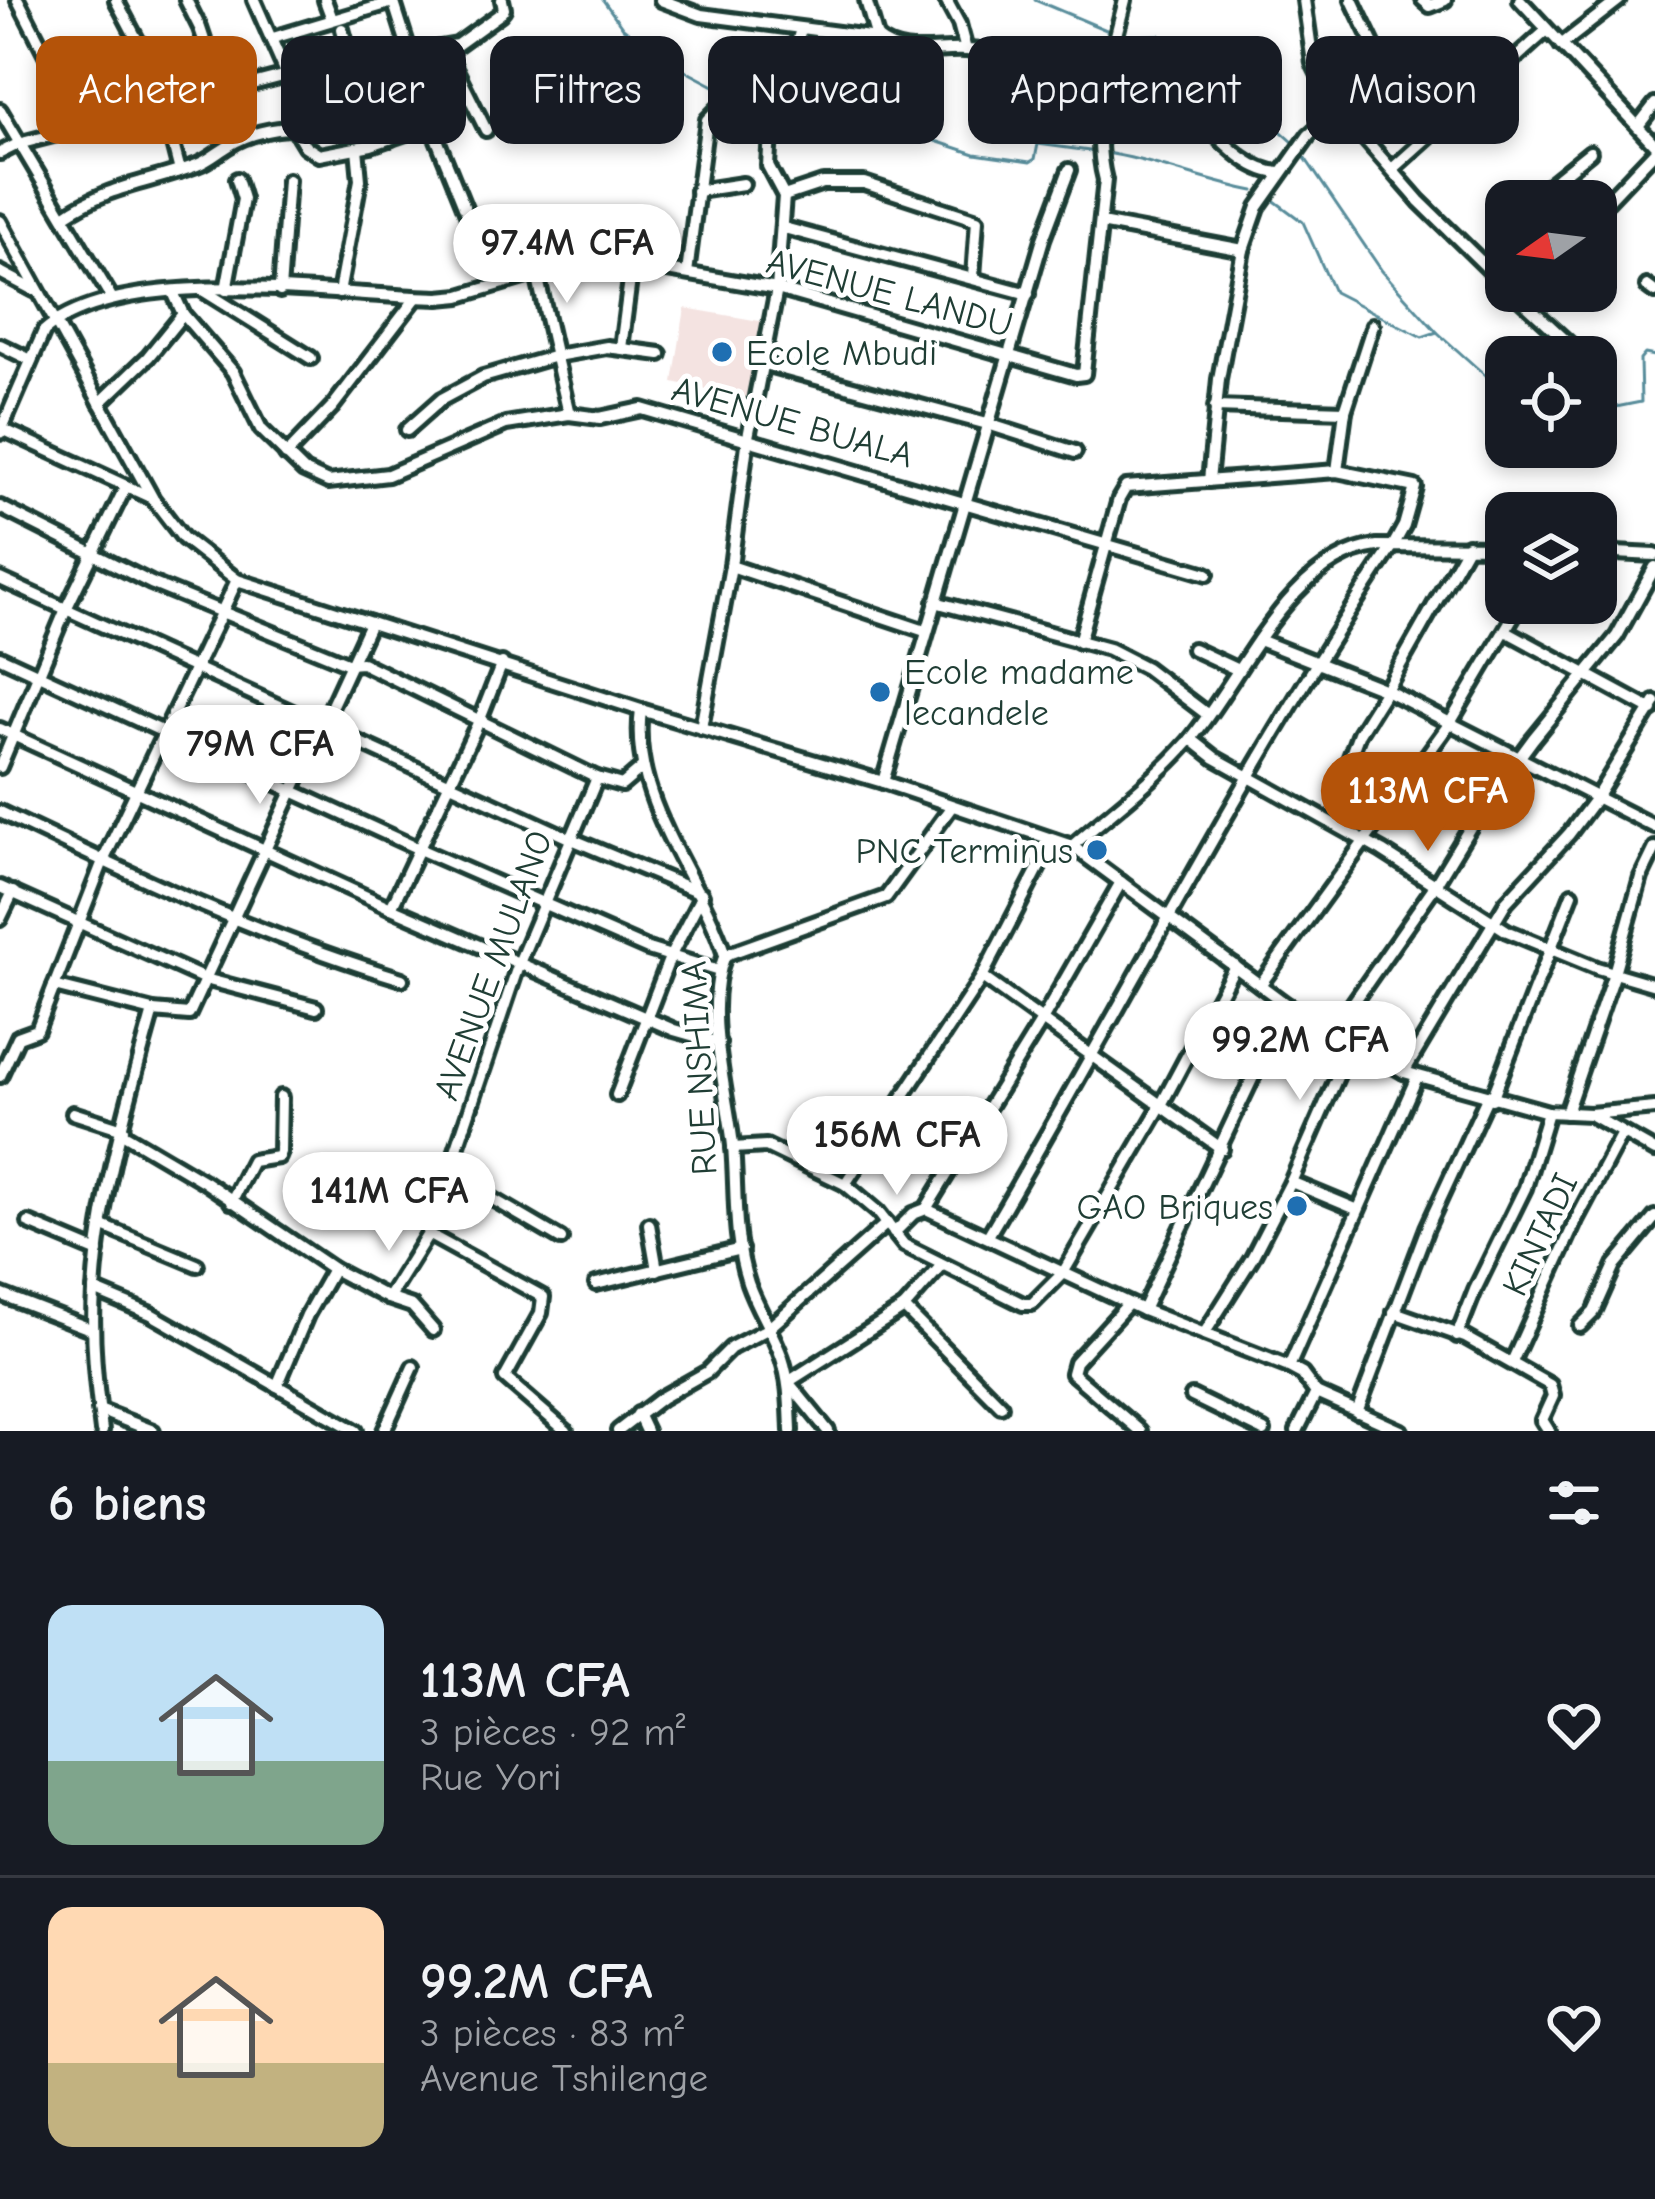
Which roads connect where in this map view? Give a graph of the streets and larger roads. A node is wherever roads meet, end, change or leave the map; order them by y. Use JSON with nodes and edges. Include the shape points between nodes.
{"nodes":[{"id":1,"x":18,"y":0,"type":"edge"},
{"id":2,"x":116,"y":0,"type":"edge"},
{"id":3,"x":186,"y":0,"type":"edge"},
{"id":4,"x":254,"y":0,"type":"edge"},
{"id":5,"x":325,"y":0,"type":"edge"},
{"id":6,"x":502,"y":0,"type":"edge"},
{"id":7,"x":661,"y":0,"type":"edge"},
{"id":8,"x":866,"y":0,"type":"edge"},
{"id":9,"x":946,"y":0,"type":"edge"},
{"id":10,"x":1125,"y":0,"type":"edge"},
{"id":11,"x":1304,"y":0,"type":"edge"},
{"id":12,"x":1352,"y":0,"type":"edge"},
{"id":13,"x":1423,"y":0,"type":"edge"},
{"id":14,"x":1445,"y":0,"type":"edge"},
{"id":15,"x":1520,"y":0,"type":"edge"},
{"id":16,"x":1618,"y":0,"type":"edge"},
{"id":17,"x":393,"y":1,"type":"edge"},
{"id":18,"x":337,"y":24,"type":"junction"},
{"id":19,"x":801,"y":29,"type":"junction"},
{"id":20,"x":1546,"y":30,"type":"junction"},
{"id":21,"x":36,"y":36,"type":"edge"},
{"id":22,"x":135,"y":36,"type":"edge"},
{"id":23,"x":203,"y":36,"type":"edge"},
{"id":24,"x":341,"y":36,"type":"edge"},
{"id":25,"x":403,"y":36,"type":"edge"},
{"id":26,"x":860,"y":36,"type":"edge"},
{"id":27,"x":876,"y":36,"type":"edge"},
{"id":28,"x":1117,"y":36,"type":"edge"},
{"id":29,"x":1309,"y":36,"type":"edge"},
{"id":30,"x":1369,"y":36,"type":"edge"},
{"id":31,"x":273,"y":38,"type":"junction"},
{"id":32,"x":466,"y":38,"type":"edge"},
{"id":33,"x":1562,"y":46,"type":"junction"},
{"id":34,"x":944,"y":50,"type":"edge"},
{"id":35,"x":966,"y":50,"type":"joint"},
{"id":36,"x":281,"y":59,"type":"edge"},
{"id":37,"x":466,"y":89,"type":"edge"},
{"id":38,"x":1655,"y":104,"type":"edge"},
{"id":39,"x":0,"y":110,"type":"edge"},
{"id":40,"x":708,"y":119,"type":"edge"},
{"id":41,"x":1638,"y":127,"type":"junction"},
{"id":42,"x":486,"y":130,"type":"dead end"},
{"id":43,"x":36,"y":140,"type":"edge"},
{"id":44,"x":1306,"y":140,"type":"edge"},
{"id":45,"x":18,"y":144,"type":"junction"},
{"id":46,"x":174,"y":144,"type":"edge"},
{"id":47,"x":372,"y":144,"type":"edge"},
{"id":48,"x":439,"y":144,"type":"edge"},
{"id":49,"x":1101,"y":144,"type":"edge"},
{"id":50,"x":1228,"y":144,"type":"edge"},
{"id":51,"x":1370,"y":144,"type":"edge"},
{"id":52,"x":357,"y":148,"type":"junction"},
{"id":53,"x":1655,"y":148,"type":"edge"},
{"id":54,"x":1590,"y":152,"type":"dead end"},
{"id":55,"x":0,"y":153,"type":"edge"},
{"id":56,"x":1392,"y":169,"type":"junction"},
{"id":57,"x":1070,"y":170,"type":"dead end"},
{"id":58,"x":180,"y":171,"type":"junction"},
{"id":59,"x":1281,"y":173,"type":"junction"},
{"id":60,"x":237,"y":179,"type":"dead end"},
{"id":61,"x":287,"y":180,"type":"dead end"},
{"id":62,"x":1555,"y":180,"type":"edge"},
{"id":63,"x":742,"y":184,"type":"dead end"},
{"id":64,"x":1617,"y":190,"type":"edge"},
{"id":65,"x":697,"y":191,"type":"junction"},
{"id":66,"x":784,"y":196,"type":"junction"},
{"id":67,"x":64,"y":216,"type":"junction"},
{"id":68,"x":0,"y":221,"type":"edge"},
{"id":69,"x":470,"y":221,"type":"dead end"},
{"id":70,"x":1101,"y":224,"type":"junction"},
{"id":71,"x":784,"y":228,"type":"junction"},
{"id":72,"x":497,"y":240,"type":"dead end"},
{"id":73,"x":1244,"y":250,"type":"junction"},
{"id":74,"x":537,"y":255,"type":"junction"},
{"id":75,"x":632,"y":264,"type":"junction"},
{"id":76,"x":1485,"y":266,"type":"edge"},
{"id":77,"x":0,"y":272,"type":"edge"},
{"id":78,"x":537,"y":273,"type":"junction"},
{"id":79,"x":687,"y":273,"type":"junction"},
{"id":80,"x":973,"y":278,"type":"junction"},
{"id":81,"x":777,"y":289,"type":"junction"},
{"id":82,"x":226,"y":290,"type":"junction"},
{"id":83,"x":204,"y":291,"type":"junction"},
{"id":84,"x":280,"y":291,"type":"junction"},
{"id":85,"x":38,"y":292,"type":"junction"},
{"id":86,"x":173,"y":292,"type":"junction"},
{"id":87,"x":339,"y":293,"type":"junction"},
{"id":88,"x":1028,"y":294,"type":"junction"},
{"id":89,"x":111,"y":297,"type":"junction"},
{"id":90,"x":416,"y":298,"type":"junction"},
{"id":91,"x":1535,"y":312,"type":"edge"},
{"id":92,"x":183,"y":314,"type":"junction"},
{"id":93,"x":56,"y":322,"type":"junction"},
{"id":94,"x":1373,"y":326,"type":"dead end"},
{"id":95,"x":1560,"y":336,"type":"edge"},
{"id":96,"x":0,"y":344,"type":"edge"},
{"id":97,"x":621,"y":348,"type":"junction"},
{"id":98,"x":660,"y":354,"type":"dead end"},
{"id":99,"x":556,"y":356,"type":"junction"},
{"id":100,"x":1011,"y":356,"type":"junction"},
{"id":101,"x":311,"y":358,"type":"dead end"},
{"id":102,"x":31,"y":360,"type":"junction"},
{"id":103,"x":764,"y":364,"type":"junction"},
{"id":104,"x":100,"y":403,"type":"junction"},
{"id":105,"x":1215,"y":406,"type":"junction"},
{"id":106,"x":1345,"y":411,"type":"junction"},
{"id":107,"x":569,"y":414,"type":"junction"},
{"id":108,"x":991,"y":425,"type":"junction"},
{"id":109,"x":1,"y":430,"type":"edge"},
{"id":110,"x":406,"y":430,"type":"dead end"},
{"id":111,"x":748,"y":437,"type":"junction"},
{"id":112,"x":1075,"y":452,"type":"dead end"},
{"id":113,"x":286,"y":455,"type":"junction"},
{"id":114,"x":1337,"y":472,"type":"junction"},
{"id":115,"x":1210,"y":482,"type":"junction"},
{"id":116,"x":126,"y":486,"type":"junction"},
{"id":117,"x":153,"y":499,"type":"junction"},
{"id":118,"x":963,"y":502,"type":"junction"},
{"id":119,"x":0,"y":507,"type":"edge"},
{"id":120,"x":1106,"y":544,"type":"junction"},
{"id":121,"x":1394,"y":544,"type":"junction"},
{"id":122,"x":1468,"y":545,"type":"junction"},
{"id":123,"x":1485,"y":546,"type":"edge"},
{"id":124,"x":92,"y":552,"type":"junction"},
{"id":125,"x":1617,"y":553,"type":"edge"},
{"id":126,"x":1655,"y":555,"type":"edge"},
{"id":127,"x":731,"y":566,"type":"junction"},
{"id":128,"x":1655,"y":567,"type":"edge"},
{"id":129,"x":1207,"y":574,"type":"dead end"},
{"id":130,"x":0,"y":579,"type":"edge"},
{"id":131,"x":237,"y":580,"type":"junction"},
{"id":132,"x":935,"y":602,"type":"junction"},
{"id":133,"x":66,"y":609,"type":"junction"},
{"id":134,"x":220,"y":612,"type":"junction"},
{"id":135,"x":370,"y":623,"type":"junction"},
{"id":136,"x":1510,"y":624,"type":"edge"},
{"id":137,"x":925,"y":631,"type":"junction"},
{"id":138,"x":1506,"y":631,"type":"junction"},
{"id":139,"x":1259,"y":640,"type":"junction"},
{"id":140,"x":1079,"y":642,"type":"junction"},
{"id":141,"x":1193,"y":650,"type":"dead end"},
{"id":142,"x":0,"y":657,"type":"edge"},
{"id":143,"x":1317,"y":660,"type":"junction"},
{"id":144,"x":502,"y":663,"type":"junction"},
{"id":145,"x":349,"y":664,"type":"junction"},
{"id":146,"x":196,"y":667,"type":"junction"},
{"id":147,"x":1238,"y":670,"type":"junction"},
{"id":148,"x":38,"y":674,"type":"junction"},
{"id":149,"x":1586,"y":675,"type":"junction"},
{"id":150,"x":1386,"y":690,"type":"junction"},
{"id":151,"x":1653,"y":708,"type":"edge"},
{"id":152,"x":641,"y":710,"type":"junction"},
{"id":153,"x":1208,"y":715,"type":"junction"},
{"id":154,"x":480,"y":719,"type":"junction"},
{"id":155,"x":1450,"y":723,"type":"junction"},
{"id":156,"x":321,"y":724,"type":"junction"},
{"id":157,"x":701,"y":728,"type":"junction"},
{"id":158,"x":0,"y":729,"type":"edge"},
{"id":159,"x":164,"y":732,"type":"junction"},
{"id":160,"x":15,"y":736,"type":"junction"},
{"id":161,"x":1191,"y":739,"type":"junction"},
{"id":162,"x":1520,"y":758,"type":"junction"},
{"id":163,"x":0,"y":767,"type":"edge"},
{"id":164,"x":642,"y":768,"type":"junction"},
{"id":165,"x":1346,"y":768,"type":"dead end"},
{"id":166,"x":597,"y":778,"type":"junction"},
{"id":167,"x":1248,"y":778,"type":"junction"},
{"id":168,"x":447,"y":782,"type":"junction"},
{"id":169,"x":883,"y":782,"type":"junction"},
{"id":170,"x":292,"y":790,"type":"junction"},
{"id":171,"x":137,"y":794,"type":"junction"},
{"id":172,"x":1596,"y":799,"type":"junction"},
{"id":173,"x":952,"y":806,"type":"junction"},
{"id":174,"x":0,"y":812,"type":"edge"},
{"id":175,"x":1655,"y":827,"type":"edge"},
{"id":176,"x":569,"y":838,"type":"junction"},
{"id":177,"x":1053,"y":840,"type":"junction"},
{"id":178,"x":1366,"y":842,"type":"junction"},
{"id":179,"x":1072,"y":846,"type":"junction"},
{"id":180,"x":1655,"y":848,"type":"edge"},
{"id":181,"x":419,"y":849,"type":"junction"},
{"id":182,"x":267,"y":851,"type":"junction"},
{"id":183,"x":104,"y":861,"type":"junction"},
{"id":184,"x":1121,"y":882,"type":"junction"},
{"id":185,"x":1434,"y":886,"type":"junction"},
{"id":186,"x":6,"y":890,"type":"edge"},
{"id":187,"x":701,"y":894,"type":"junction"},
{"id":188,"x":1572,"y":894,"type":"dead end"},
{"id":189,"x":544,"y":903,"type":"junction"},
{"id":190,"x":391,"y":908,"type":"junction"},
{"id":191,"x":1168,"y":916,"type":"junction"},
{"id":192,"x":0,"y":919,"type":"edge"},
{"id":193,"x":77,"y":920,"type":"junction"},
{"id":194,"x":233,"y":921,"type":"junction"},
{"id":195,"x":1497,"y":922,"type":"junction"},
{"id":196,"x":1552,"y":949,"type":"junction"},
{"id":197,"x":725,"y":955,"type":"junction"},
{"id":198,"x":670,"y":957,"type":"junction"},
{"id":199,"x":519,"y":963,"type":"junction"},
{"id":200,"x":1234,"y":966,"type":"junction"},
{"id":201,"x":719,"y":971,"type":"junction"},
{"id":202,"x":1614,"y":973,"type":"junction"},
{"id":203,"x":982,"y":977,"type":"junction"},
{"id":204,"x":401,"y":979,"type":"dead end"},
{"id":205,"x":206,"y":980,"type":"junction"},
{"id":206,"x":1260,"y":985,"type":"junction"},
{"id":207,"x":1655,"y":985,"type":"edge"},
{"id":208,"x":54,"y":986,"type":"junction"},
{"id":209,"x":1288,"y":1005,"type":"junction"},
{"id":210,"x":316,"y":1008,"type":"dead end"},
{"id":211,"x":153,"y":1011,"type":"junction"},
{"id":212,"x":646,"y":1019,"type":"junction"},
{"id":213,"x":1041,"y":1022,"type":"junction"},
{"id":214,"x":1333,"y":1032,"type":"junction"},
{"id":215,"x":719,"y":1042,"type":"junction"},
{"id":216,"x":1352,"y":1043,"type":"junction"},
{"id":217,"x":1090,"y":1058,"type":"junction"},
{"id":218,"x":1410,"y":1074,"type":"junction"},
{"id":219,"x":0,"y":1076,"type":"edge"},
{"id":220,"x":617,"y":1095,"type":"dead end"},
{"id":221,"x":281,"y":1097,"type":"dead end"},
{"id":222,"x":1490,"y":1098,"type":"junction"},
{"id":223,"x":1160,"y":1107,"type":"junction"},
{"id":224,"x":1655,"y":1108,"type":"edge"},
{"id":225,"x":1548,"y":1112,"type":"junction"},
{"id":226,"x":73,"y":1113,"type":"dead end"},
{"id":227,"x":1566,"y":1113,"type":"junction"},
{"id":228,"x":1590,"y":1114,"type":"junction"},
{"id":229,"x":122,"y":1131,"type":"junction"},
{"id":230,"x":1622,"y":1132,"type":"junction"},
{"id":231,"x":733,"y":1148,"type":"junction"},
{"id":232,"x":1222,"y":1149,"type":"junction"},
{"id":233,"x":1655,"y":1151,"type":"edge"},
{"id":234,"x":450,"y":1174,"type":"junction"},
{"id":235,"x":1291,"y":1182,"type":"junction"},
{"id":236,"x":845,"y":1184,"type":"junction"},
{"id":237,"x":231,"y":1202,"type":"junction"},
{"id":238,"x":926,"y":1209,"type":"junction"},
{"id":239,"x":1356,"y":1209,"type":"junction"},
{"id":240,"x":1655,"y":1217,"type":"edge"},
{"id":241,"x":28,"y":1223,"type":"dead end"},
{"id":242,"x":649,"y":1224,"type":"dead end"},
{"id":243,"x":103,"y":1226,"type":"junction"},
{"id":244,"x":890,"y":1228,"type":"junction"},
{"id":245,"x":428,"y":1234,"type":"junction"},
{"id":246,"x":988,"y":1236,"type":"junction"},
{"id":247,"x":561,"y":1239,"type":"dead end"},
{"id":248,"x":740,"y":1249,"type":"junction"},
{"id":249,"x":98,"y":1252,"type":"junction"},
{"id":250,"x":197,"y":1265,"type":"dead end"},
{"id":251,"x":941,"y":1266,"type":"junction"},
{"id":252,"x":333,"y":1269,"type":"junction"},
{"id":253,"x":657,"y":1270,"type":"junction"},
{"id":254,"x":1063,"y":1273,"type":"junction"},
{"id":255,"x":596,"y":1284,"type":"dead end"},
{"id":256,"x":94,"y":1290,"type":"junction"},
{"id":257,"x":0,"y":1294,"type":"edge"},
{"id":258,"x":388,"y":1298,"type":"junction"},
{"id":259,"x":1128,"y":1304,"type":"junction"},
{"id":260,"x":904,"y":1308,"type":"junction"},
{"id":261,"x":1142,"y":1310,"type":"junction"},
{"id":262,"x":1394,"y":1312,"type":"junction"},
{"id":263,"x":1580,"y":1327,"type":"dead end"},
{"id":264,"x":769,"y":1328,"type":"junction"},
{"id":265,"x":93,"y":1330,"type":"junction"},
{"id":266,"x":433,"y":1330,"type":"dead end"},
{"id":267,"x":1204,"y":1334,"type":"junction"},
{"id":268,"x":1457,"y":1336,"type":"junction"},
{"id":269,"x":1512,"y":1362,"type":"junction"},
{"id":270,"x":413,"y":1367,"type":"dead end"},
{"id":271,"x":1289,"y":1367,"type":"junction"},
{"id":272,"x":788,"y":1382,"type":"junction"},
{"id":273,"x":277,"y":1386,"type":"junction"},
{"id":274,"x":1316,"y":1393,"type":"junction"},
{"id":275,"x":1192,"y":1396,"type":"dead end"},
{"id":276,"x":1001,"y":1406,"type":"dead end"},
{"id":277,"x":99,"y":1410,"type":"junction"},
{"id":278,"x":1357,"y":1412,"type":"junction"},
{"id":279,"x":638,"y":1414,"type":"junction"},
{"id":280,"x":102,"y":1431,"type":"edge"},
{"id":281,"x":153,"y":1431,"type":"edge"},
{"id":282,"x":356,"y":1431,"type":"edge"},
{"id":283,"x":384,"y":1431,"type":"edge"},
{"id":284,"x":566,"y":1431,"type":"edge"},
{"id":285,"x":618,"y":1431,"type":"edge"},
{"id":286,"x":646,"y":1431,"type":"edge"},
{"id":287,"x":791,"y":1431,"type":"edge"},
{"id":288,"x":828,"y":1431,"type":"edge"},
{"id":289,"x":1139,"y":1431,"type":"edge"},
{"id":290,"x":1264,"y":1431,"type":"edge"},
{"id":291,"x":1297,"y":1431,"type":"edge"},
{"id":292,"x":1401,"y":1431,"type":"edge"},
{"id":293,"x":1549,"y":1431,"type":"edge"}],
"edges":[{"from":1,"to":21,"type":"street"},
{"from":2,"to":22,"type":"street"},
{"from":3,"to":23,"type":"street"},
{"from":4,"to":31,"type":"street"},
{"from":5,"to":18,"type":"street"},
{"from":6,"to":32,"type":"street","via":[[504,9]]},
{"from":7,"to":19,"type":"street","via":[[701,15]]},
{"from":8,"to":27,"type":"street"},
{"from":9,"to":35,"type":"street"},
{"from":10,"to":28,"type":"street"},
{"from":11,"to":29,"type":"street"},
{"from":12,"to":30,"type":"street"},
{"from":13,"to":14,"type":"street"},
{"from":15,"to":20,"type":"street"},
{"from":16,"to":33,"type":"street"},
{"from":17,"to":18,"type":"street"},
{"from":17,"to":25,"type":"street"},
{"from":18,"to":24,"type":"street"},
{"from":18,"to":31,"type":"street"},
{"from":19,"to":26,"type":"street"},
{"from":19,"to":66,"type":"street","via":[[768,166]]},
{"from":20,"to":33,"type":"street"},
{"from":20,"to":56,"type":"street"},
{"from":31,"to":36,"type":"street"},
{"from":33,"to":41,"type":"street"},
{"from":34,"to":35,"type":"street"},
{"from":37,"to":42,"type":"street"},
{"from":38,"to":41,"type":"street"},
{"from":39,"to":45,"type":"street"},
{"from":40,"to":65,"type":"street"},
{"from":41,"to":53,"type":"street"},
{"from":43,"to":45,"type":"street"},
{"from":44,"to":59,"type":"street"},
{"from":45,"to":55,"type":"street"},
{"from":45,"to":67,"type":"street"},
{"from":46,"to":58,"type":"street"},
{"from":47,"to":52,"type":"street"},
{"from":48,"to":69,"type":"street"},
{"from":49,"to":70,"type":"street"},
{"from":50,"to":59,"type":"street","via":[[1264,172]]},
{"from":51,"to":56,"type":"street"},
{"from":52,"to":58,"type":"street","via":[[319,155],[290,128],[233,142]]},
{"from":52,"to":87,"type":"street","via":[[360,180]]},
{"from":53,"to":64,"type":"street"},
{"from":54,"to":62,"type":"street"},
{"from":56,"to":76,"type":"street"},
{"from":57,"to":88,"type":"street"},
{"from":58,"to":67,"type":"street","via":[[90,198]]},
{"from":59,"to":73,"type":"street","via":[[1258,207]]},
{"from":60,"to":82,"type":"street","via":[[243,200]]},
{"from":61,"to":84,"type":"street"},
{"from":63,"to":65,"type":"street"},
{"from":65,"to":79,"type":"street"},
{"from":66,"to":71,"type":"street"},
{"from":66,"to":80,"type":"street","via":[[823,183],[864,183],[977,220]]},
{"from":67,"to":89,"type":"street"},
{"from":68,"to":85,"type":"street"},
{"from":70,"to":73,"type":"street"},
{"from":70,"to":100,"type":"street","name":"AVENUE LANDU","via":[[1084,374]]},
{"from":71,"to":80,"type":"street","name":"AVENUE LANDU"},
{"from":71,"to":81,"type":"street"},
{"from":72,"to":74,"type":"street","name":"AVENUE LANDU","via":[[514,237]]},
{"from":73,"to":105,"type":"street"},
{"from":74,"to":75,"type":"street","name":"AVENUE LANDU"},
{"from":74,"to":78,"type":"street"},
{"from":75,"to":79,"type":"street","name":"AVENUE LANDU"},
{"from":75,"to":97,"type":"street"},
{"from":77,"to":85,"type":"street"},
{"from":78,"to":90,"type":"street","via":[[460,296]]},
{"from":78,"to":99,"type":"street"},
{"from":79,"to":81,"type":"street","name":"AVENUE LANDU"},
{"from":80,"to":88,"type":"street","name":"AVENUE LANDU"},
{"from":81,"to":100,"type":"street","name":"AVENUE LANDU"},
{"from":81,"to":103,"type":"street"},
{"from":82,"to":83,"type":"street"},
{"from":82,"to":84,"type":"street"},
{"from":83,"to":86,"type":"street"},
{"from":83,"to":101,"type":"street"},
{"from":84,"to":87,"type":"street"},
{"from":85,"to":93,"type":"street"},
{"from":86,"to":89,"type":"street"},
{"from":86,"to":92,"type":"street","name":"AVENUE BUALA"},
{"from":87,"to":90,"type":"street"},
{"from":88,"to":100,"type":"street"},
{"from":89,"to":93,"type":"street"},
{"from":90,"to":113,"type":"street"},
{"from":91,"to":95,"type":"street"},
{"from":92,"to":104,"type":"street"},
{"from":92,"to":113,"type":"street","name":"AVENUE BUALA","via":[[233,372],[261,429]]},
{"from":93,"to":102,"type":"street"},
{"from":93,"to":104,"type":"street"},
{"from":94,"to":106,"type":"street"},
{"from":96,"to":102,"type":"street"},
{"from":97,"to":98,"type":"street"},
{"from":97,"to":99,"type":"street"},
{"from":99,"to":107,"type":"street"},
{"from":99,"to":110,"type":"street","via":[[462,386]]},
{"from":100,"to":108,"type":"street"},
{"from":102,"to":109,"type":"street"},
{"from":103,"to":108,"type":"street"},
{"from":103,"to":111,"type":"street"},
{"from":104,"to":117,"type":"street"},
{"from":105,"to":106,"type":"street"},
{"from":105,"to":115,"type":"street"},
{"from":106,"to":114,"type":"street"},
{"from":107,"to":111,"type":"street","name":"AVENUE BUALA","via":[[588,419],[643,409]]},
{"from":107,"to":113,"type":"street","name":"AVENUE BUALA","via":[[506,424],[388,476],[328,482]]},
{"from":108,"to":112,"type":"street"},
{"from":108,"to":118,"type":"street"},
{"from":109,"to":116,"type":"street"},
{"from":111,"to":118,"type":"street","name":"AVENUE BUALA"},
{"from":111,"to":127,"type":"street"},
{"from":114,"to":115,"type":"street"},
{"from":114,"to":121,"type":"street","via":[[1415,487]]},
{"from":115,"to":120,"type":"street","via":[[1126,487]]},
{"from":116,"to":117,"type":"street"},
{"from":116,"to":124,"type":"street"},
{"from":117,"to":131,"type":"street","via":[[183,538]]},
{"from":118,"to":120,"type":"street","name":"AVENUE BUALA"},
{"from":118,"to":132,"type":"street"},
{"from":119,"to":124,"type":"street"},
{"from":120,"to":129,"type":"street","name":"AVENUE BUALA"},
{"from":120,"to":140,"type":"street"},
{"from":121,"to":122,"type":"street"},
{"from":121,"to":139,"type":"street","via":[[1363,548],[1317,573]]},
{"from":121,"to":143,"type":"street"},
{"from":122,"to":123,"type":"street"},
{"from":122,"to":150,"type":"street"},
{"from":124,"to":133,"type":"street"},
{"from":124,"to":134,"type":"street"},
{"from":125,"to":126,"type":"street"},
{"from":127,"to":137,"type":"street"},
{"from":127,"to":157,"type":"street"},
{"from":128,"to":149,"type":"street"},
{"from":130,"to":133,"type":"street"},
{"from":131,"to":134,"type":"street"},
{"from":131,"to":135,"type":"street"},
{"from":132,"to":137,"type":"street"},
{"from":132,"to":140,"type":"street"},
{"from":133,"to":146,"type":"street"},
{"from":133,"to":148,"type":"street"},
{"from":134,"to":145,"type":"street"},
{"from":134,"to":146,"type":"street"},
{"from":135,"to":144,"type":"street"},
{"from":135,"to":145,"type":"street"},
{"from":136,"to":138,"type":"street"},
{"from":137,"to":169,"type":"street"},
{"from":138,"to":149,"type":"street"},
{"from":138,"to":155,"type":"street"},
{"from":139,"to":143,"type":"street"},
{"from":139,"to":147,"type":"street"},
{"from":140,"to":153,"type":"street","via":[[1146,668]]},
{"from":141,"to":147,"type":"street"},
{"from":142,"to":148,"type":"street"},
{"from":143,"to":150,"type":"street"},
{"from":143,"to":167,"type":"street"},
{"from":144,"to":152,"type":"street"},
{"from":144,"to":154,"type":"street"},
{"from":145,"to":154,"type":"street"},
{"from":145,"to":156,"type":"street"},
{"from":146,"to":156,"type":"street"},
{"from":146,"to":159,"type":"street"},
{"from":147,"to":153,"type":"street"},
{"from":148,"to":159,"type":"street"},
{"from":148,"to":160,"type":"street"},
{"from":149,"to":151,"type":"street"},
{"from":149,"to":162,"type":"street"},
{"from":150,"to":155,"type":"street"},
{"from":150,"to":165,"type":"street"},
{"from":151,"to":172,"type":"street"},
{"from":152,"to":157,"type":"street"},
{"from":152,"to":164,"type":"street","name":"RUE NSHIMA"},
{"from":153,"to":161,"type":"street"},
{"from":154,"to":166,"type":"street"},
{"from":154,"to":168,"type":"street"},
{"from":155,"to":162,"type":"street"},
{"from":155,"to":178,"type":"street"},
{"from":156,"to":168,"type":"street"},
{"from":156,"to":170,"type":"street"},
{"from":157,"to":169,"type":"street"},
{"from":158,"to":160,"type":"street"},
{"from":159,"to":170,"type":"street"},
{"from":159,"to":171,"type":"street"},
{"from":160,"to":163,"type":"street"},
{"from":160,"to":171,"type":"street"},
{"from":161,"to":167,"type":"street"},
{"from":161,"to":179,"type":"street"},
{"from":162,"to":172,"type":"street"},
{"from":162,"to":185,"type":"street"},
{"from":164,"to":166,"type":"street","via":[[622,784]]},
{"from":164,"to":187,"type":"street","name":"RUE NSHIMA"},
{"from":166,"to":176,"type":"street","name":"AVENUE MULANO"},
{"from":167,"to":178,"type":"street"},
{"from":167,"to":191,"type":"street"},
{"from":168,"to":176,"type":"street"},
{"from":168,"to":181,"type":"street"},
{"from":169,"to":173,"type":"street"},
{"from":170,"to":181,"type":"street"},
{"from":170,"to":182,"type":"street"},
{"from":171,"to":182,"type":"street"},
{"from":171,"to":183,"type":"street"},
{"from":172,"to":175,"type":"street"},
{"from":172,"to":195,"type":"street"},
{"from":173,"to":177,"type":"street"},
{"from":173,"to":197,"type":"street","via":[[886,897]]},
{"from":174,"to":183,"type":"street"},
{"from":176,"to":187,"type":"street"},
{"from":176,"to":189,"type":"street","name":"AVENUE MULANO"},
{"from":177,"to":179,"type":"street"},
{"from":177,"to":203,"type":"street"},
{"from":178,"to":185,"type":"street"},
{"from":178,"to":206,"type":"street"},
{"from":179,"to":184,"type":"street"},
{"from":180,"to":202,"type":"street"},
{"from":181,"to":189,"type":"street"},
{"from":181,"to":190,"type":"street"},
{"from":182,"to":190,"type":"street"},
{"from":182,"to":194,"type":"street"},
{"from":183,"to":193,"type":"street"},
{"from":183,"to":194,"type":"street"},
{"from":184,"to":191,"type":"street"},
{"from":184,"to":213,"type":"street"},
{"from":185,"to":195,"type":"street"},
{"from":185,"to":214,"type":"street"},
{"from":186,"to":192,"type":"street"},
{"from":186,"to":193,"type":"street"},
{"from":187,"to":197,"type":"street","name":"RUE NSHIMA"},
{"from":187,"to":198,"type":"street"},
{"from":188,"to":196,"type":"street"},
{"from":189,"to":198,"type":"street"},
{"from":189,"to":199,"type":"street","name":"AVENUE MULANO"},
{"from":190,"to":199,"type":"street"},
{"from":191,"to":200,"type":"street"},
{"from":191,"to":217,"type":"street"},
{"from":193,"to":205,"type":"street"},
{"from":193,"to":208,"type":"street"},
{"from":194,"to":204,"type":"street"},
{"from":194,"to":205,"type":"street"},
{"from":195,"to":196,"type":"street"},
{"from":195,"to":218,"type":"street"},
{"from":196,"to":202,"type":"street"},
{"from":196,"to":222,"type":"street"},
{"from":197,"to":201,"type":"street","name":"RUE NSHIMA"},
{"from":198,"to":201,"type":"street"},
{"from":198,"to":212,"type":"street"},
{"from":199,"to":212,"type":"street"},
{"from":199,"to":234,"type":"street","name":"AVENUE MULANO"},
{"from":200,"to":206,"type":"street"},
{"from":200,"to":223,"type":"street"},
{"from":201,"to":215,"type":"street","name":"RUE NSHIMA"},
{"from":202,"to":207,"type":"street"},
{"from":202,"to":227,"type":"street"},
{"from":203,"to":213,"type":"street"},
{"from":203,"to":236,"type":"street"},
{"from":205,"to":210,"type":"street"},
{"from":205,"to":211,"type":"street","via":[[183,1016]]},
{"from":206,"to":209,"type":"street"},
{"from":208,"to":211,"type":"street"},
{"from":208,"to":219,"type":"street","via":[[37,1030],[18,1037]]},
{"from":209,"to":214,"type":"street"},
{"from":209,"to":232,"type":"street"},
{"from":211,"to":229,"type":"street"},
{"from":212,"to":215,"type":"street"},
{"from":212,"to":220,"type":"street"},
{"from":213,"to":217,"type":"street"},
{"from":213,"to":238,"type":"street"},
{"from":214,"to":216,"type":"street"},
{"from":215,"to":231,"type":"street","name":"RUE NSHIMA"},
{"from":216,"to":218,"type":"street"},
{"from":216,"to":235,"type":"street"},
{"from":217,"to":223,"type":"street"},
{"from":217,"to":246,"type":"street"},
{"from":218,"to":222,"type":"street"},
{"from":218,"to":239,"type":"street"},
{"from":221,"to":237,"type":"street","via":[[278,1157],[252,1162]]},
{"from":222,"to":225,"type":"street"},
{"from":222,"to":262,"type":"street"},
{"from":223,"to":232,"type":"street"},
{"from":223,"to":254,"type":"street"},
{"from":224,"to":228,"type":"street"},
{"from":225,"to":227,"type":"street"},
{"from":225,"to":268,"type":"street","via":[[1525,1188]]},
{"from":226,"to":229,"type":"street"},
{"from":227,"to":228,"type":"street"},
{"from":228,"to":230,"type":"street"},
{"from":229,"to":237,"type":"street"},
{"from":229,"to":243,"type":"street"},
{"from":230,"to":233,"type":"street"},
{"from":230,"to":269,"type":"street","name":"KINTADI"},
{"from":231,"to":236,"type":"street","via":[[766,1146]]},
{"from":231,"to":248,"type":"street","name":"RUE NSHIMA"},
{"from":232,"to":261,"type":"street"},
{"from":234,"to":245,"type":"street","name":"AVENUE MULANO"},
{"from":234,"to":247,"type":"street"},
{"from":235,"to":239,"type":"street"},
{"from":235,"to":267,"type":"street"},
{"from":236,"to":244,"type":"street"},
{"from":237,"to":252,"type":"street"},
{"from":238,"to":244,"type":"street"},
{"from":238,"to":246,"type":"street"},
{"from":239,"to":271,"type":"street"},
{"from":240,"to":263,"type":"street","via":[[1615,1265]]},
{"from":241,"to":249,"type":"street"},
{"from":242,"to":253,"type":"street"},
{"from":243,"to":249,"type":"street"},
{"from":243,"to":250,"type":"street"},
{"from":244,"to":251,"type":"street"},
{"from":244,"to":264,"type":"street"},
{"from":245,"to":258,"type":"street","name":"AVENUE MULANO"},
{"from":245,"to":284,"type":"street","via":[[543,1297],[506,1378]]},
{"from":246,"to":254,"type":"street"},
{"from":248,"to":253,"type":"street"},
{"from":248,"to":264,"type":"street","name":"RUE NSHIMA"},
{"from":249,"to":256,"type":"street"},
{"from":251,"to":254,"type":"street","via":[[1029,1305]]},
{"from":251,"to":260,"type":"street"},
{"from":252,"to":258,"type":"street"},
{"from":252,"to":273,"type":"street"},
{"from":253,"to":255,"type":"street"},
{"from":254,"to":259,"type":"street"},
{"from":256,"to":265,"type":"street"},
{"from":256,"to":273,"type":"street"},
{"from":257,"to":265,"type":"street"},
{"from":258,"to":266,"type":"street","via":[[412,1306]]},
{"from":259,"to":261,"type":"street"},
{"from":259,"to":289,"type":"street","via":[[1072,1373]]},
{"from":260,"to":272,"type":"street"},
{"from":260,"to":276,"type":"street"},
{"from":261,"to":267,"type":"street"},
{"from":262,"to":268,"type":"street"},
{"from":262,"to":278,"type":"street"},
{"from":264,"to":272,"type":"street","name":"RUE NSHIMA"},
{"from":264,"to":279,"type":"street"},
{"from":265,"to":277,"type":"street"},
{"from":267,"to":271,"type":"street"},
{"from":268,"to":269,"type":"street"},
{"from":269,"to":293,"type":"street","via":[[1551,1388],[1542,1420]]},
{"from":270,"to":283,"type":"street"},
{"from":271,"to":274,"type":"street"},
{"from":272,"to":287,"type":"street","name":"RUE NSHIMA"},
{"from":272,"to":288,"type":"street"},
{"from":273,"to":282,"type":"street"},
{"from":274,"to":278,"type":"street"},
{"from":274,"to":291,"type":"street"},
{"from":275,"to":290,"type":"street"},
{"from":277,"to":280,"type":"street"},
{"from":277,"to":281,"type":"street"},
{"from":278,"to":292,"type":"street"},
{"from":279,"to":285,"type":"street"},
{"from":279,"to":286,"type":"street"}]}
